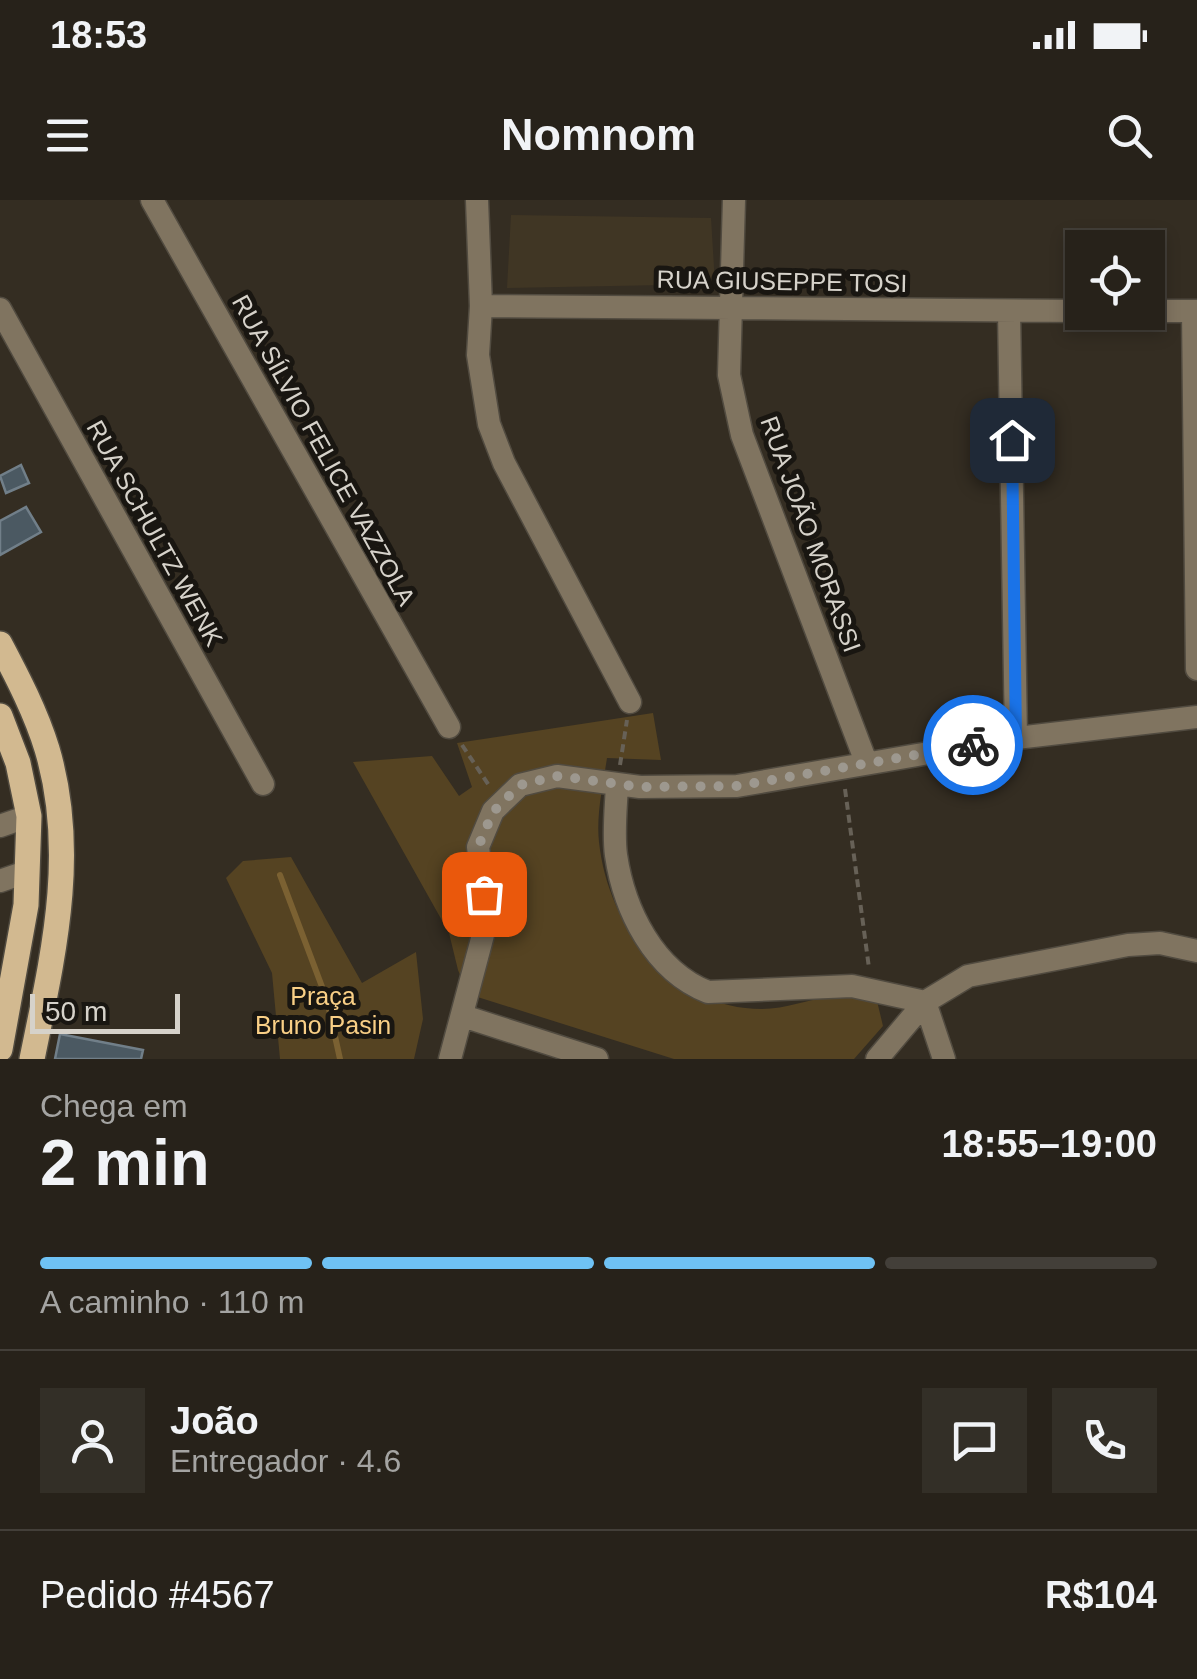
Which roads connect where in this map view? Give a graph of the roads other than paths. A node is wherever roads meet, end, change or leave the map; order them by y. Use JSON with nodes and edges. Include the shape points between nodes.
{"nodes":[{"id":1,"x":152,"y":200,"type":"edge"},
{"id":2,"x":477,"y":200,"type":"edge"},
{"id":3,"x":734,"y":200,"type":"edge"},
{"id":4,"x":481,"y":306,"type":"junction"},
{"id":5,"x":732,"y":307,"type":"junction"},
{"id":6,"x":0,"y":309,"type":"edge"},
{"id":7,"x":1009,"y":310,"type":"junction"},
{"id":8,"x":1065,"y":311,"type":"edge"},
{"id":9,"x":1165,"y":311,"type":"edge"},
{"id":10,"x":1195,"y":311,"type":"edge"},
{"id":11,"x":0,"y":644,"type":"edge"},
{"id":12,"x":1197,"y":669,"type":"edge"},
{"id":13,"x":630,"y":702,"type":"road end"},
{"id":14,"x":0,"y":716,"type":"edge"},
{"id":15,"x":1197,"y":716,"type":"edge"},
{"id":16,"x":449,"y":728,"type":"road end"},
{"id":17,"x":1016,"y":738,"type":"junction"},
{"id":18,"x":866,"y":762,"type":"junction"},
{"id":19,"x":263,"y":784,"type":"dead end"},
{"id":20,"x":617,"y":784,"type":"junction"},
{"id":21,"x":28,"y":816,"type":"junction"},
{"id":22,"x":0,"y":826,"type":"edge"},
{"id":23,"x":26,"y":872,"type":"junction"},
{"id":24,"x":0,"y":881,"type":"edge"},
{"id":25,"x":1197,"y":950,"type":"edge"},
{"id":26,"x":925,"y":1002,"type":"junction"},
{"id":27,"x":463,"y":1016,"type":"junction"},
{"id":28,"x":0,"y":1049,"type":"edge"},
{"id":29,"x":32,"y":1059,"type":"edge"},
{"id":30,"x":450,"y":1059,"type":"edge"},
{"id":31,"x":597,"y":1059,"type":"edge"},
{"id":32,"x":877,"y":1059,"type":"edge"},
{"id":33,"x":944,"y":1059,"type":"edge"}],
"edges":[{"from":1,"to":16,"type":"street","name":"RUA SÍLVIO FELICE VAZZOLA"},
{"from":2,"to":4,"type":"street"},
{"from":3,"to":5,"type":"street","name":"RUA JOÃO MORASSI"},
{"from":4,"to":5,"type":"street","name":"RUA GIUSEPPE TOSI"},
{"from":4,"to":13,"type":"street","via":[[482,388],[504,463]]},
{"from":5,"to":7,"type":"street","name":"RUA GIUSEPPE TOSI"},
{"from":5,"to":18,"type":"street","name":"RUA JOÃO MORASSI","via":[[730,375],[742,436]]},
{"from":6,"to":19,"type":"street","name":"RUA SCHULTZ WENK"},
{"from":7,"to":8,"type":"street","name":"RUA GIUSEPPE TOSI"},
{"from":7,"to":17,"type":"street"},
{"from":9,"to":10,"type":"street"},
{"from":10,"to":12,"type":"street"},
{"from":11,"to":29,"type":"main road","via":[[47,749],[63,847],[62,898]]},
{"from":14,"to":21,"type":"main road"},
{"from":15,"to":17,"type":"street"},
{"from":17,"to":18,"type":"street"},
{"from":18,"to":20,"type":"street","via":[[737,786]]},
{"from":20,"to":26,"type":"street","via":[[615,852],[624,894],[639,928],[690,985],[708,992],[872,988]]},
{"from":20,"to":27,"type":"street","via":[[558,776],[520,785],[493,812],[478,847],[483,935]]},
{"from":21,"to":22,"type":"street"},
{"from":21,"to":23,"type":"main road"},
{"from":23,"to":24,"type":"street"},
{"from":23,"to":28,"type":"main road","via":[[22,936]]},
{"from":25,"to":26,"type":"street","via":[[1128,945],[993,969]]},
{"from":26,"to":32,"type":"street"},
{"from":26,"to":33,"type":"street"},
{"from":27,"to":30,"type":"street"},
{"from":27,"to":31,"type":"street"}]}
